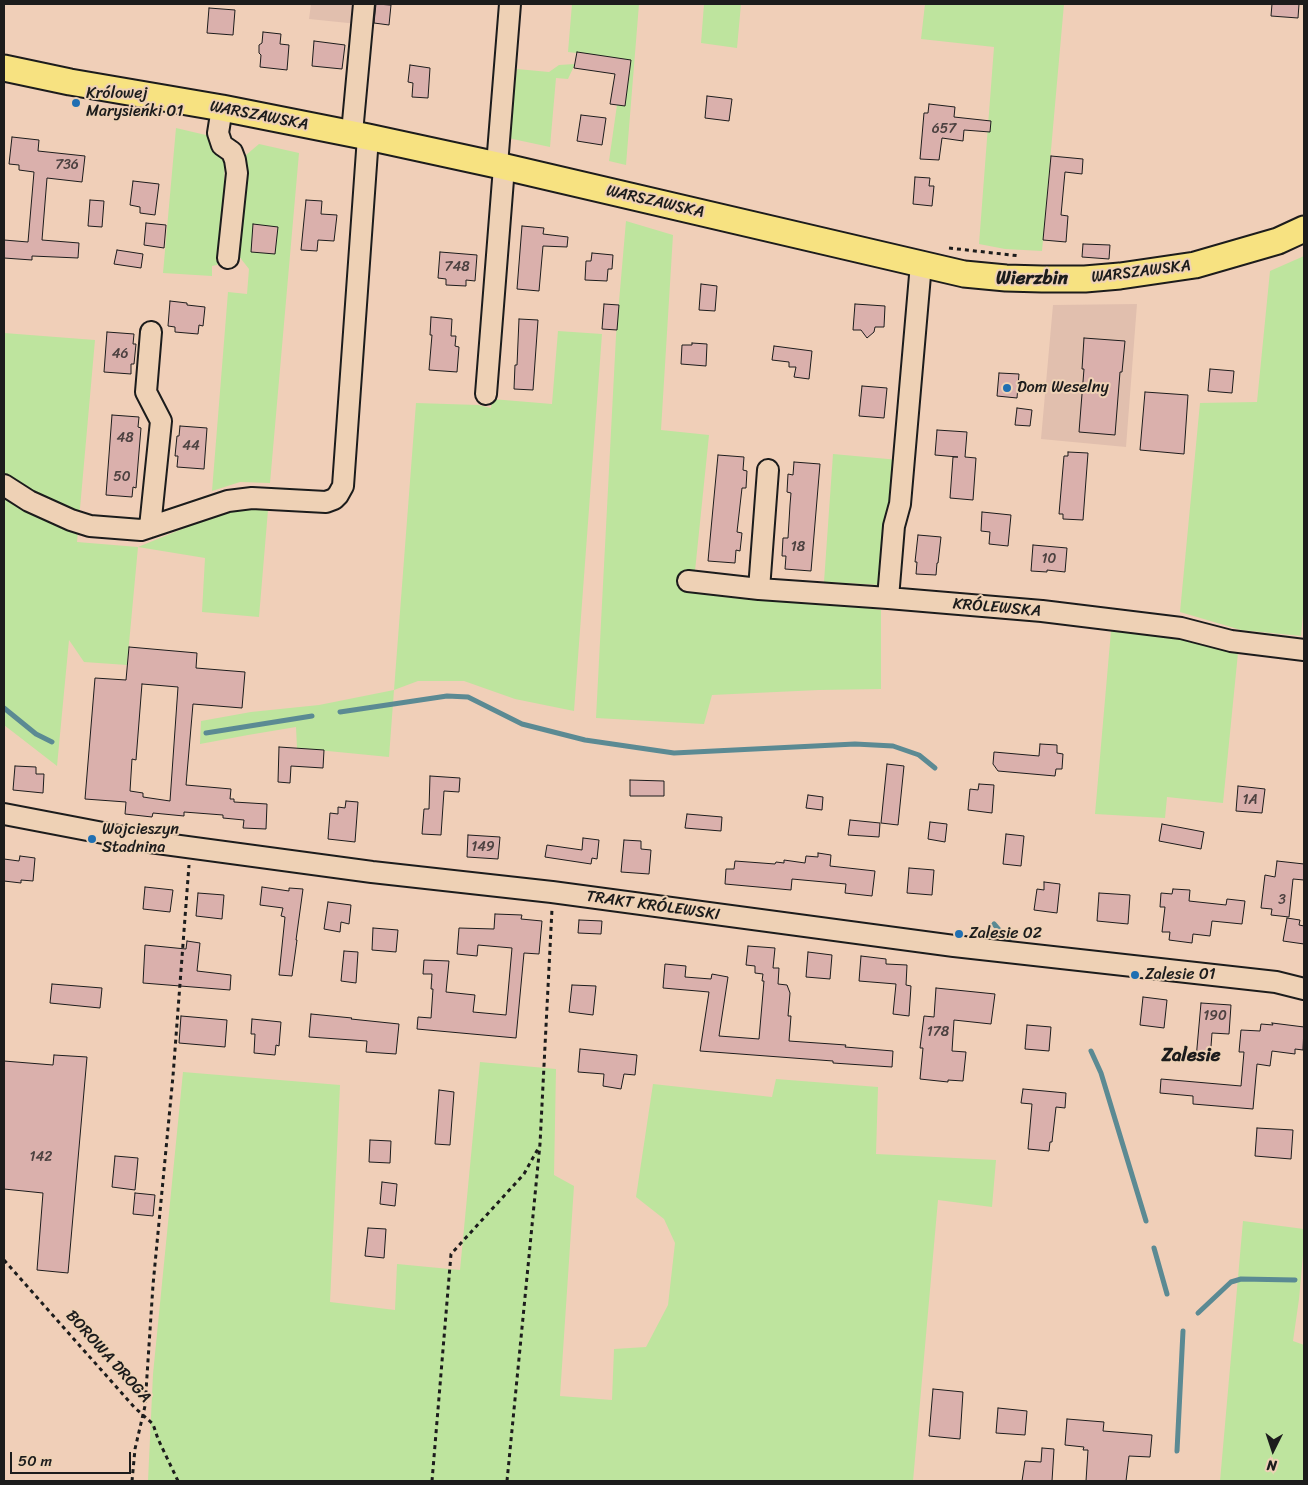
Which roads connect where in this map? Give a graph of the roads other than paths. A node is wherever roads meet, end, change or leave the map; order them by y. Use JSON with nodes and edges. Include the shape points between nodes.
{"nodes":[{"id":1,"x":364,"y":4,"type":"edge"},
{"id":2,"x":510,"y":4,"type":"edge"},
{"id":3,"x":4,"y":68,"type":"edge"},
{"id":4,"x":222,"y":108,"type":"junction"},
{"id":5,"x":359,"y":135,"type":"junction"},
{"id":6,"x":500,"y":166,"type":"junction"},
{"id":7,"x":1304,"y":229,"type":"edge"},
{"id":8,"x":228,"y":258,"type":"dead end"},
{"id":9,"x":921,"y":264,"type":"junction"},
{"id":10,"x":152,"y":332,"type":"dead end"},
{"id":11,"x":486,"y":394,"type":"dead end"},
{"id":12,"x":768,"y":470,"type":"dead end"},
{"id":13,"x":4,"y":486,"type":"edge"},
{"id":14,"x":150,"y":527,"type":"junction"},
{"id":15,"x":688,"y":582,"type":"dead end"},
{"id":16,"x":759,"y":589,"type":"junction"},
{"id":17,"x":888,"y":598,"type":"junction"},
{"id":18,"x":1304,"y":650,"type":"edge"},
{"id":19,"x":4,"y":814,"type":"edge"},
{"id":20,"x":1304,"y":989,"type":"edge"}],
"edges":[{"from":1,"to":5,"type":"street","via":[[353,122]]},
{"from":2,"to":6,"type":"street"},
{"from":3,"to":4,"type":"main road","name":"WARSZAWSKA"},
{"from":4,"to":5,"type":"main road","name":"WARSZAWSKA"},
{"from":4,"to":8,"type":"street","via":[[218,133],[222,145],[232,152],[237,173]]},
{"from":5,"to":6,"type":"main road","name":"WARSZAWSKA"},
{"from":5,"to":14,"type":"street","via":[[343,486],[338,495],[326,502],[252,498],[228,501]]},
{"from":6,"to":9,"type":"main road","name":"WARSZAWSKA"},
{"from":6,"to":11,"type":"street"},
{"from":7,"to":9,"type":"main road","name":"WARSZAWSKA","via":[[1278,242],[1195,265],[1120,276],[1006,278],[964,274]]},
{"from":9,"to":17,"type":"street","via":[[900,504],[894,526]]},
{"from":10,"to":14,"type":"street","via":[[146,392],[160,421]]},
{"from":12,"to":16,"type":"street"},
{"from":13,"to":14,"type":"street","via":[[29,501],[90,526],[141,530]]},
{"from":15,"to":16,"type":"street","name":"KRÓLEWSKA"},
{"from":16,"to":17,"type":"street","name":"KRÓLEWSKA"},
{"from":17,"to":18,"type":"street","name":"KRÓLEWSKA","via":[[1042,611],[1181,628],[1231,641]]},
{"from":19,"to":20,"type":"street","name":"TRAKT KRÓLEWSKI","via":[[188,847],[372,872],[552,892],[954,946],[1276,982]]}]}
